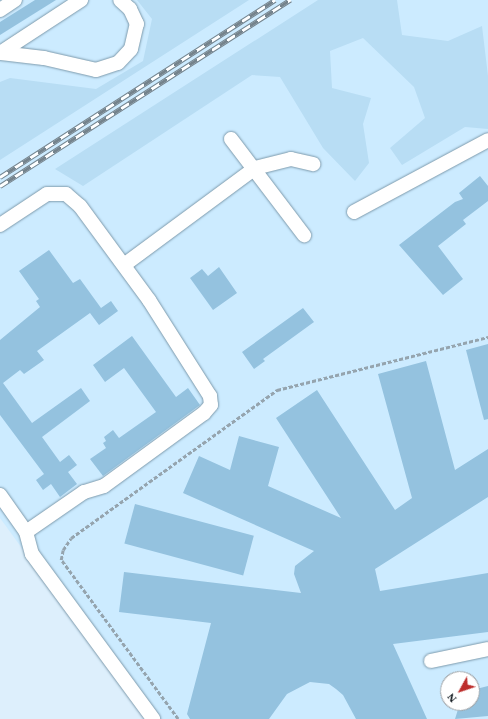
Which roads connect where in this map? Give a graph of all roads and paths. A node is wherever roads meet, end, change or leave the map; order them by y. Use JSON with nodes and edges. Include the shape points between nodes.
{"nodes":[{"id":1,"x":15,"y":0,"type":"edge"},
{"id":2,"x":81,"y":0,"type":"edge"},
{"id":3,"x":120,"y":0,"type":"edge"},
{"id":4,"x":0,"y":10,"type":"edge"},
{"id":5,"x":0,"y":53,"type":"edge"},
{"id":6,"x":231,"y":139,"type":"dead end"},
{"id":7,"x":488,"y":140,"type":"edge"},
{"id":8,"x":313,"y":164,"type":"dead end"},
{"id":9,"x":255,"y":168,"type":"junction"},
{"id":10,"x":354,"y":212,"type":"dead end"},
{"id":11,"x":0,"y":225,"type":"edge"},
{"id":12,"x":304,"y":234,"type":"dead end"},
{"id":13,"x":124,"y":266,"type":"junction"},
{"id":14,"x":488,"y":336,"type":"edge"},
{"id":15,"x":0,"y":494,"type":"edge"},
{"id":16,"x":26,"y":532,"type":"junction"},
{"id":17,"x":488,"y":649,"type":"edge"},
{"id":18,"x":431,"y":661,"type":"dead end"},
{"id":19,"x":154,"y":719,"type":"edge"},
{"id":20,"x":178,"y":719,"type":"edge"}],
"edges":[{"from":1,"to":4,"type":"lane"},
{"from":2,"to":5,"type":"lane"},
{"from":3,"to":5,"type":"lane","via":[[130,9],[137,24],[131,49],[118,63],[96,70],[44,58]]},
{"from":6,"to":9,"type":"lane"},
{"from":7,"to":10,"type":"lane"},
{"from":8,"to":9,"type":"lane","via":[[291,159]]},
{"from":9,"to":12,"type":"lane"},
{"from":9,"to":13,"type":"lane"},
{"from":11,"to":13,"type":"lane","via":[[47,194],[66,194],[80,206]]},
{"from":13,"to":16,"type":"lane","via":[[182,349],[210,396],[211,405],[104,486],[84,492]]},
{"from":14,"to":20,"type":"path","via":[[277,390],[71,538],[63,550],[61,560]]},
{"from":15,"to":16,"type":"lane"},
{"from":16,"to":19,"type":"lane","via":[[32,554]]},
{"from":17,"to":18,"type":"lane"}]}
